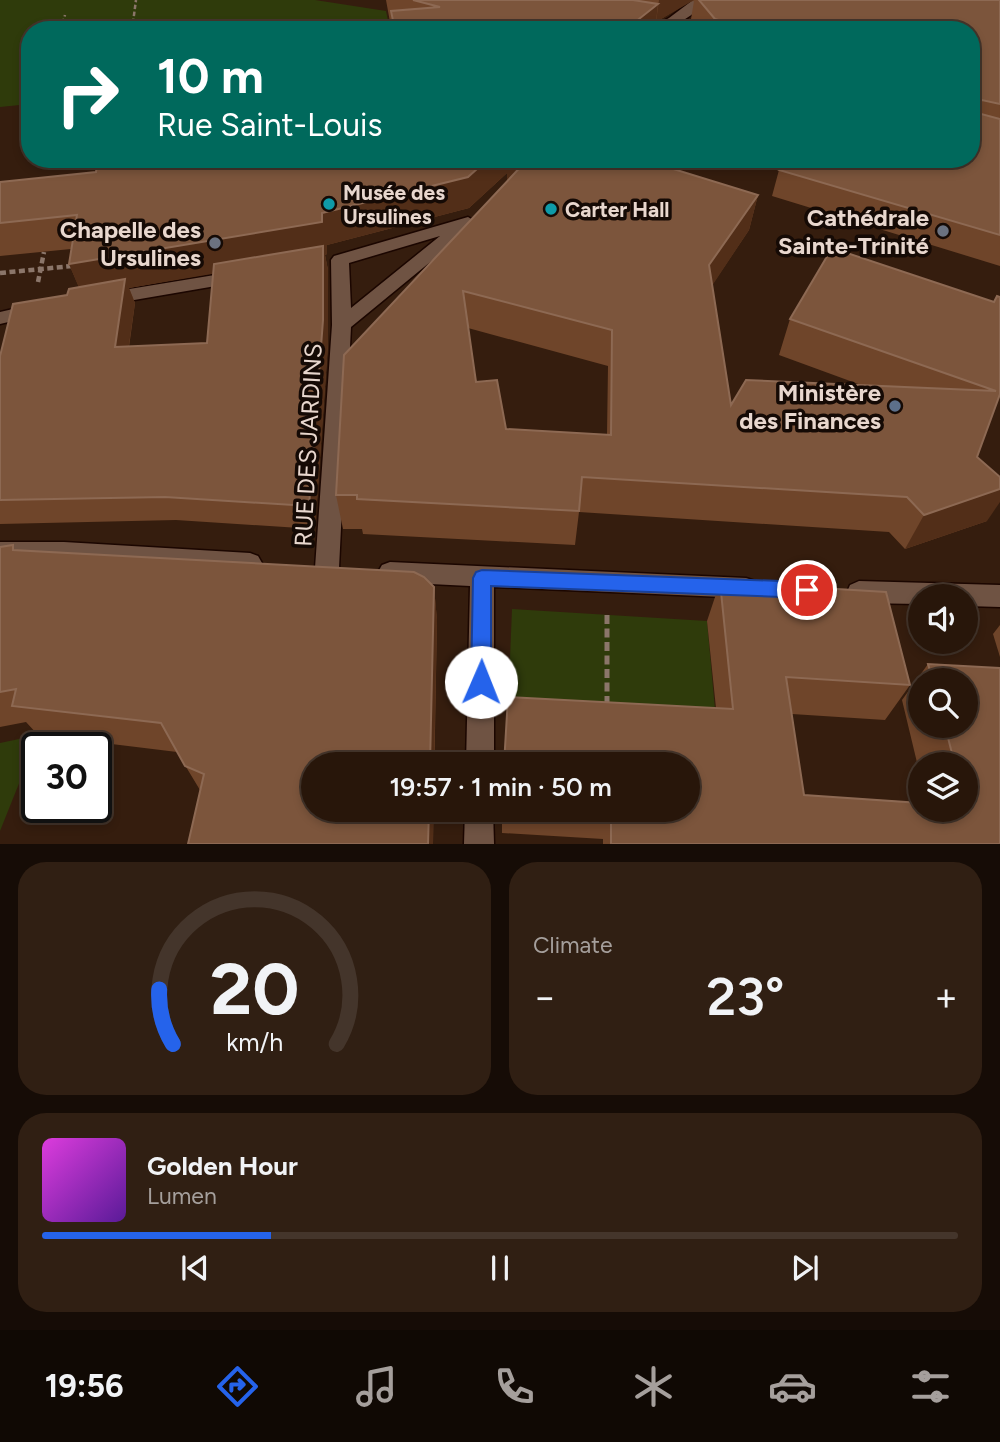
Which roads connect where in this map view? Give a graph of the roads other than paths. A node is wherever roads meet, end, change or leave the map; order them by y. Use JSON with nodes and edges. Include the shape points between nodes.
{"nodes":[{"id":1,"x":701,"y":0,"type":"edge"},
{"id":2,"x":674,"y":21,"type":"edge"},
{"id":3,"x":340,"y":260,"type":"junction"},
{"id":4,"x":316,"y":264,"type":"edge"},
{"id":5,"x":256,"y":274,"type":"edge"},
{"id":6,"x":85,"y":302,"type":"edge"},
{"id":7,"x":58,"y":306,"type":"edge"},
{"id":8,"x":0,"y":318,"type":"edge"},
{"id":9,"x":342,"y":325,"type":"junction"},
{"id":10,"x":0,"y":552,"type":"edge"},
{"id":11,"x":272,"y":565,"type":"edge"},
{"id":12,"x":300,"y":566,"type":"edge"},
{"id":13,"x":327,"y":568,"type":"junction"},
{"id":14,"x":482,"y":578,"type":"junction"},
{"id":15,"x":765,"y":589,"type":"edge"},
{"id":16,"x":834,"y":591,"type":"edge"},
{"id":17,"x":1000,"y":596,"type":"edge"},
{"id":18,"x":480,"y":752,"type":"edge"},
{"id":19,"x":479,"y":822,"type":"edge"},
{"id":20,"x":479,"y":844,"type":"edge"}],
"edges":[{"from":1,"to":2,"type":"street"},
{"from":3,"to":4,"type":"street"},
{"from":3,"to":9,"type":"street","name":"RUE DES JARDINS"},
{"from":3,"to":9,"type":"street","name":"RUE DES JARDINS","via":[[473,217]]},
{"from":5,"to":6,"type":"street"},
{"from":7,"to":8,"type":"street"},
{"from":9,"to":13,"type":"street","name":"RUE DES JARDINS"},
{"from":10,"to":11,"type":"street"},
{"from":12,"to":13,"type":"street"},
{"from":13,"to":14,"type":"street"},
{"from":14,"to":15,"type":"street"},
{"from":14,"to":18,"type":"street"},
{"from":16,"to":17,"type":"street"},
{"from":19,"to":20,"type":"street"}]}
